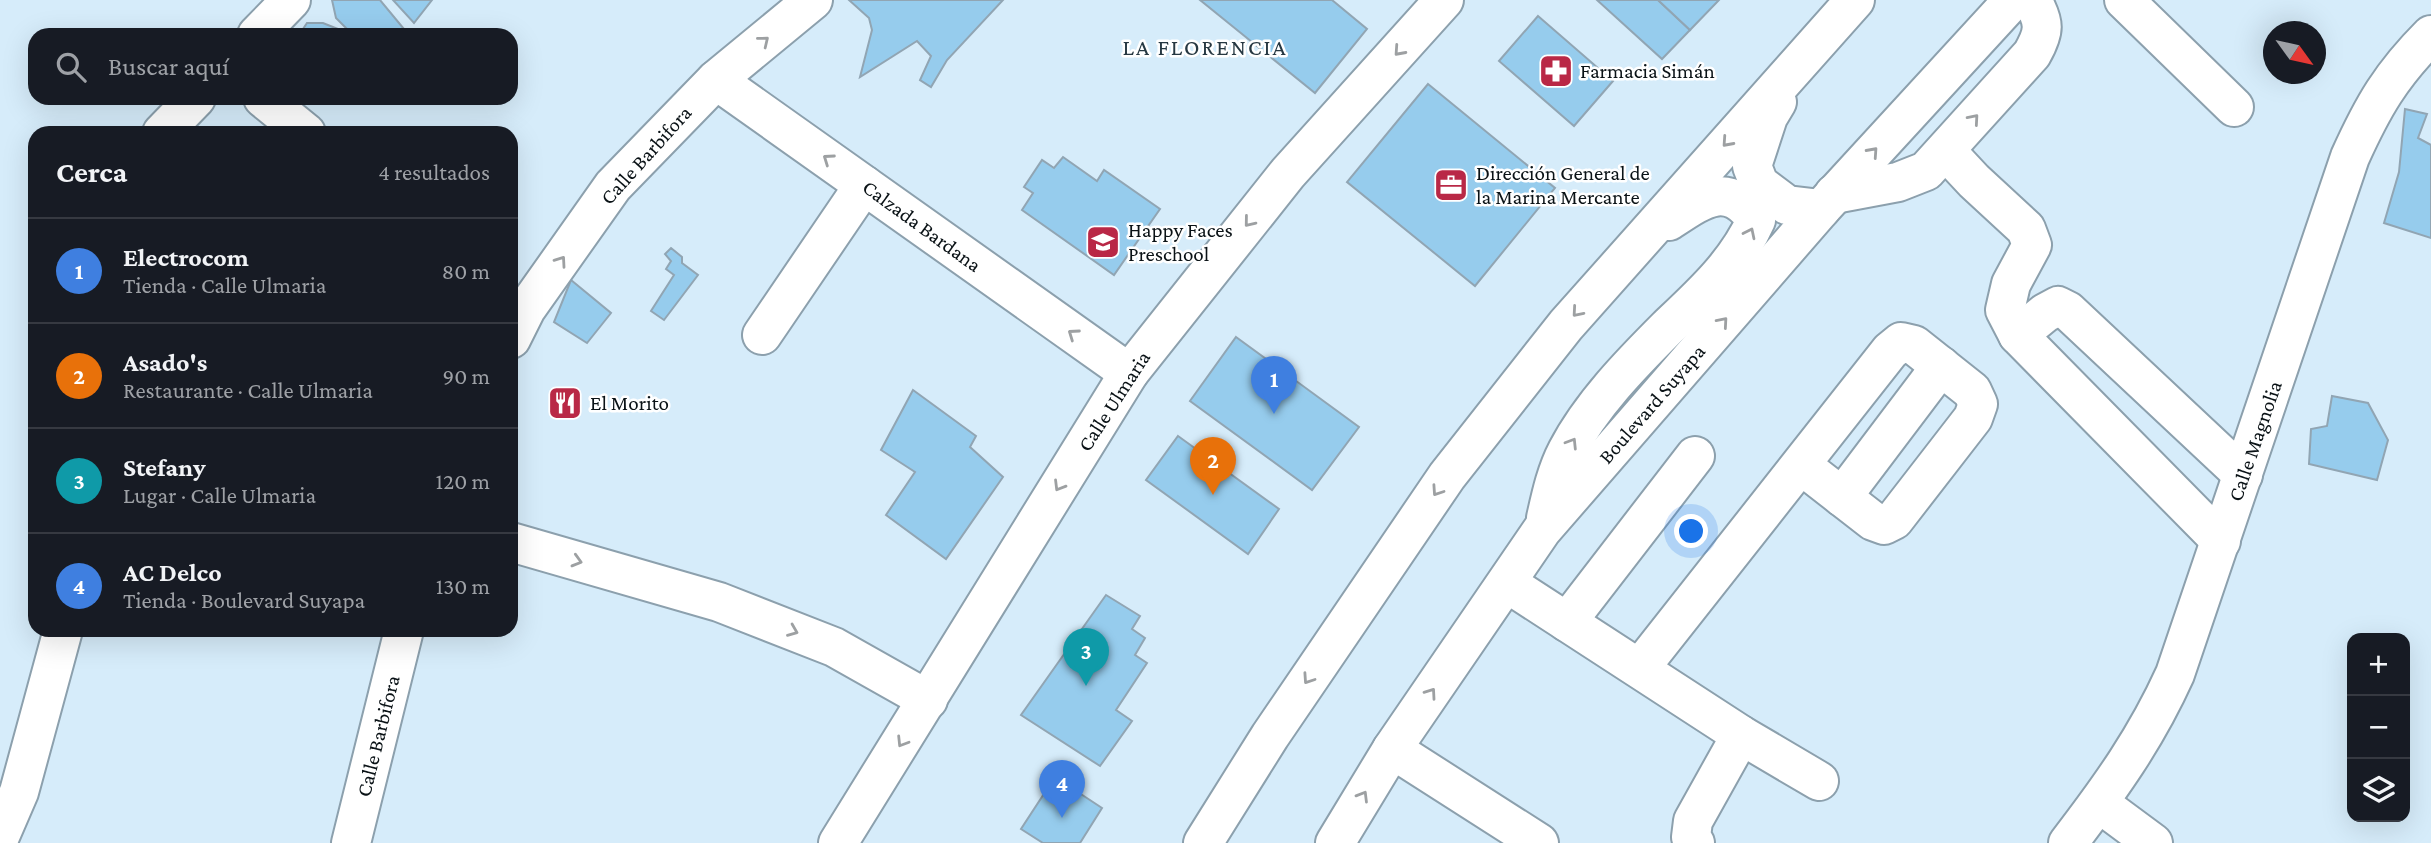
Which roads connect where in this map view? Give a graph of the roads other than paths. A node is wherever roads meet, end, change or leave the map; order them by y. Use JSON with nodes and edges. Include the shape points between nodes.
{"nodes":[{"id":1,"x":291,"y":0,"type":"edge"},
{"id":2,"x":813,"y":0,"type":"edge"},
{"id":3,"x":1444,"y":0,"type":"edge"},
{"id":4,"x":2013,"y":0,"type":"edge"},
{"id":5,"x":2032,"y":0,"type":"edge"},
{"id":6,"x":2124,"y":0,"type":"edge"},
{"id":7,"x":1842,"y":7,"type":"edge"},
{"id":8,"x":264,"y":28,"type":"edge"},
{"id":9,"x":2431,"y":35,"type":"edge"},
{"id":10,"x":1805,"y":55,"type":"junction"},
{"id":11,"x":716,"y":80,"type":"junction"},
{"id":12,"x":189,"y":105,"type":"edge"},
{"id":13,"x":271,"y":105,"type":"edge"},
{"id":14,"x":2234,"y":107,"type":"dead end"},
{"id":15,"x":169,"y":126,"type":"edge"},
{"id":16,"x":297,"y":126,"type":"edge"},
{"id":17,"x":1946,"y":151,"type":"junction"},
{"id":18,"x":864,"y":185,"type":"junction"},
{"id":19,"x":1828,"y":202,"type":"junction"},
{"id":20,"x":1640,"y":241,"type":"junction"},
{"id":21,"x":518,"y":312,"type":"edge"},
{"id":22,"x":762,"y":334,"type":"dead end"},
{"id":23,"x":2018,"y":335,"type":"junction"},
{"id":24,"x":1941,"y":366,"type":"junction"},
{"id":25,"x":1129,"y":373,"type":"junction"},
{"id":26,"x":1695,"y":456,"type":"dead end"},
{"id":27,"x":1801,"y":465,"type":"junction"},
{"id":28,"x":2243,"y":475,"type":"junction"},
{"id":29,"x":1842,"y":497,"type":"junction"},
{"id":30,"x":1542,"y":530,"type":"junction"},
{"id":31,"x":2221,"y":541,"type":"junction"},
{"id":32,"x":518,"y":544,"type":"edge"},
{"id":33,"x":1507,"y":583,"type":"junction"},
{"id":34,"x":1567,"y":622,"type":"junction"},
{"id":35,"x":61,"y":637,"type":"edge"},
{"id":36,"x":402,"y":637,"type":"edge"},
{"id":37,"x":1640,"y":668,"type":"junction"},
{"id":38,"x":928,"y":700,"type":"junction"},
{"id":39,"x":1741,"y":734,"type":"junction"},
{"id":40,"x":1392,"y":749,"type":"junction"},
{"id":41,"x":1819,"y":781,"type":"dead end"},
{"id":42,"x":2099,"y":803,"type":"junction"},
{"id":43,"x":0,"y":836,"type":"edge"},
{"id":44,"x":351,"y":843,"type":"edge"},
{"id":45,"x":838,"y":843,"type":"edge"},
{"id":46,"x":1203,"y":843,"type":"edge"},
{"id":47,"x":1335,"y":843,"type":"edge"},
{"id":48,"x":1539,"y":843,"type":"edge"},
{"id":49,"x":1695,"y":843,"type":"edge"},
{"id":50,"x":2068,"y":843,"type":"edge"},
{"id":51,"x":2153,"y":843,"type":"edge"}],
"edges":[{"from":1,"to":8,"type":"street"},
{"from":11,"to":2,"type":"street","name":"Calle Barbifora","one_way":true},
{"from":3,"to":25,"type":"street","name":"Calle Ulmaria","one_way":true,"via":[[1288,173]]},
{"from":19,"to":4,"type":"street","name":"Boulevard Suyapa","one_way":true},
{"from":17,"to":5,"type":"street","one_way":true,"via":[[2032,54],[2041,37],[2042,19]]},
{"from":6,"to":14,"type":"street"},
{"from":7,"to":10,"type":"street"},
{"from":9,"to":28,"type":"street","name":"Calle Magnolia","via":[[2391,79],[2350,157]]},
{"from":10,"to":19,"type":"street","via":[[1768,117],[1752,166],[1759,184],[1787,205]]},
{"from":10,"to":20,"type":"street","one_way":true},
{"from":18,"to":11,"type":"street","name":"Calzada Bardana","one_way":true},
{"from":21,"to":11,"type":"street","name":"Calle Barbifora","one_way":true,"via":[[613,186]]},
{"from":12,"to":15,"type":"street"},
{"from":13,"to":16,"type":"street"},
{"from":17,"to":19,"type":"street","via":[[1926,171]]},
{"from":17,"to":23,"type":"street","via":[[2026,229],[2032,245],[2011,284],[2005,310]]},
{"from":18,"to":22,"type":"street"},
{"from":25,"to":18,"type":"street","name":"Calzada Bardana","one_way":true},
{"from":30,"to":19,"type":"street","name":"Boulevard Suyapa","one_way":true},
{"from":30,"to":20,"type":"street","one_way":true,"via":[[1566,452],[1599,401],[1710,287],[1747,242],[1756,220],[1745,203],[1726,196],[1706,199]]},
{"from":20,"to":46,"type":"street","one_way":true,"via":[[1566,324],[1447,476]]},
{"from":23,"to":28,"type":"street","via":[[2058,306],[2068,311]]},
{"from":23,"to":31,"type":"street"},
{"from":24,"to":27,"type":"street","via":[[1914,345],[1901,342]]},
{"from":24,"to":29,"type":"street"},
{"from":24,"to":29,"type":"street","via":[[1972,391],[1978,404],[1973,418],[1894,520],[1884,525],[1873,521]]},
{"from":25,"to":38,"type":"street","name":"Calle Ulmaria","one_way":true},
{"from":26,"to":34,"type":"street"},
{"from":27,"to":29,"type":"street"},
{"from":27,"to":37,"type":"street"},
{"from":28,"to":31,"type":"street","name":"Calle Magnolia"},
{"from":30,"to":33,"type":"street","name":"Boulevard Suyapa"},
{"from":31,"to":42,"type":"street","name":"Calle Magnolia","via":[[2157,714]]},
{"from":32,"to":38,"type":"street","one_way":true,"via":[[719,602],[834,648]]},
{"from":33,"to":34,"type":"street"},
{"from":40,"to":33,"type":"street","name":"Boulevard Suyapa","one_way":true},
{"from":34,"to":37,"type":"street"},
{"from":35,"to":43,"type":"street","via":[[19,792]]},
{"from":36,"to":44,"type":"street","name":"Calle Barbifora"},
{"from":37,"to":39,"type":"street"},
{"from":38,"to":45,"type":"street","name":"Calle Ulmaria","one_way":true},
{"from":39,"to":41,"type":"street"},
{"from":39,"to":49,"type":"street","via":[[1693,821]]},
{"from":47,"to":40,"type":"street","name":"Boulevard Suyapa","one_way":true},
{"from":40,"to":48,"type":"street"},
{"from":42,"to":50,"type":"street","name":"Calle Magnolia"},
{"from":42,"to":51,"type":"street"}]}
